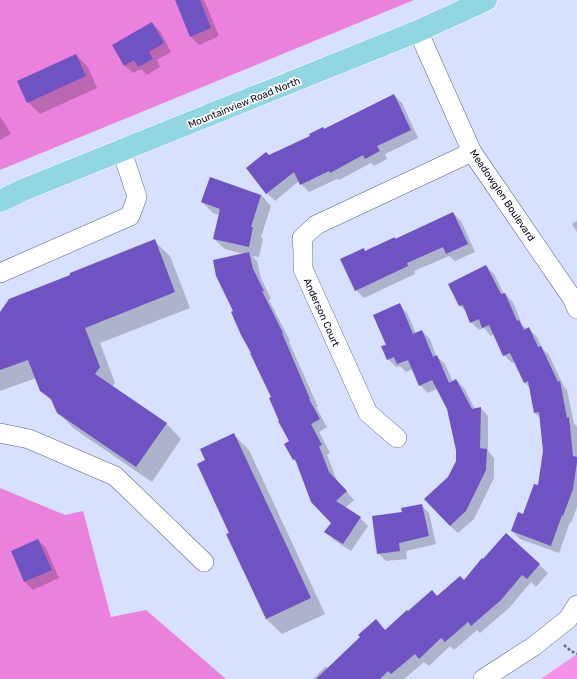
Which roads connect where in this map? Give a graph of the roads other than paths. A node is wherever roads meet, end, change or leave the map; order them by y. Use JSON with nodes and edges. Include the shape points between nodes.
{"nodes":[{"id":1,"x":486,"y":0,"type":"edge"},
{"id":2,"x":418,"y":31,"type":"junction"},
{"id":3,"x":122,"y":151,"type":"junction"},
{"id":4,"x":472,"y":152,"type":"junction"},
{"id":5,"x":0,"y":201,"type":"edge"},
{"id":6,"x":0,"y":272,"type":"edge"},
{"id":7,"x":577,"y":309,"type":"edge"},
{"id":8,"x":0,"y":433,"type":"edge"},
{"id":9,"x":397,"y":438,"type":"dead end"},
{"id":10,"x":204,"y":562,"type":"dead end"},
{"id":11,"x":577,"y":605,"type":"edge"},
{"id":12,"x":483,"y":679,"type":"edge"}],
"edges":[{"from":1,"to":2,"type":"main road","name":"Mountainview Road North"},
{"from":2,"to":3,"type":"main road","name":"Mountainview Road North"},
{"from":2,"to":4,"type":"street","name":"Meadowglen Boulevard"},
{"from":3,"to":5,"type":"main road","name":"Mountainview Road North"},
{"from":3,"to":6,"type":"street","via":[[137,197],[130,216]]},
{"from":4,"to":7,"type":"street","name":"Meadowglen Boulevard"},
{"from":4,"to":9,"type":"street","name":"Anderson Court","via":[[316,225],[302,238],[303,269],[368,413]]},
{"from":8,"to":10,"type":"street","via":[[29,439],[115,476]]},
{"from":11,"to":12,"type":"street","via":[[568,619],[534,646]]}]}
